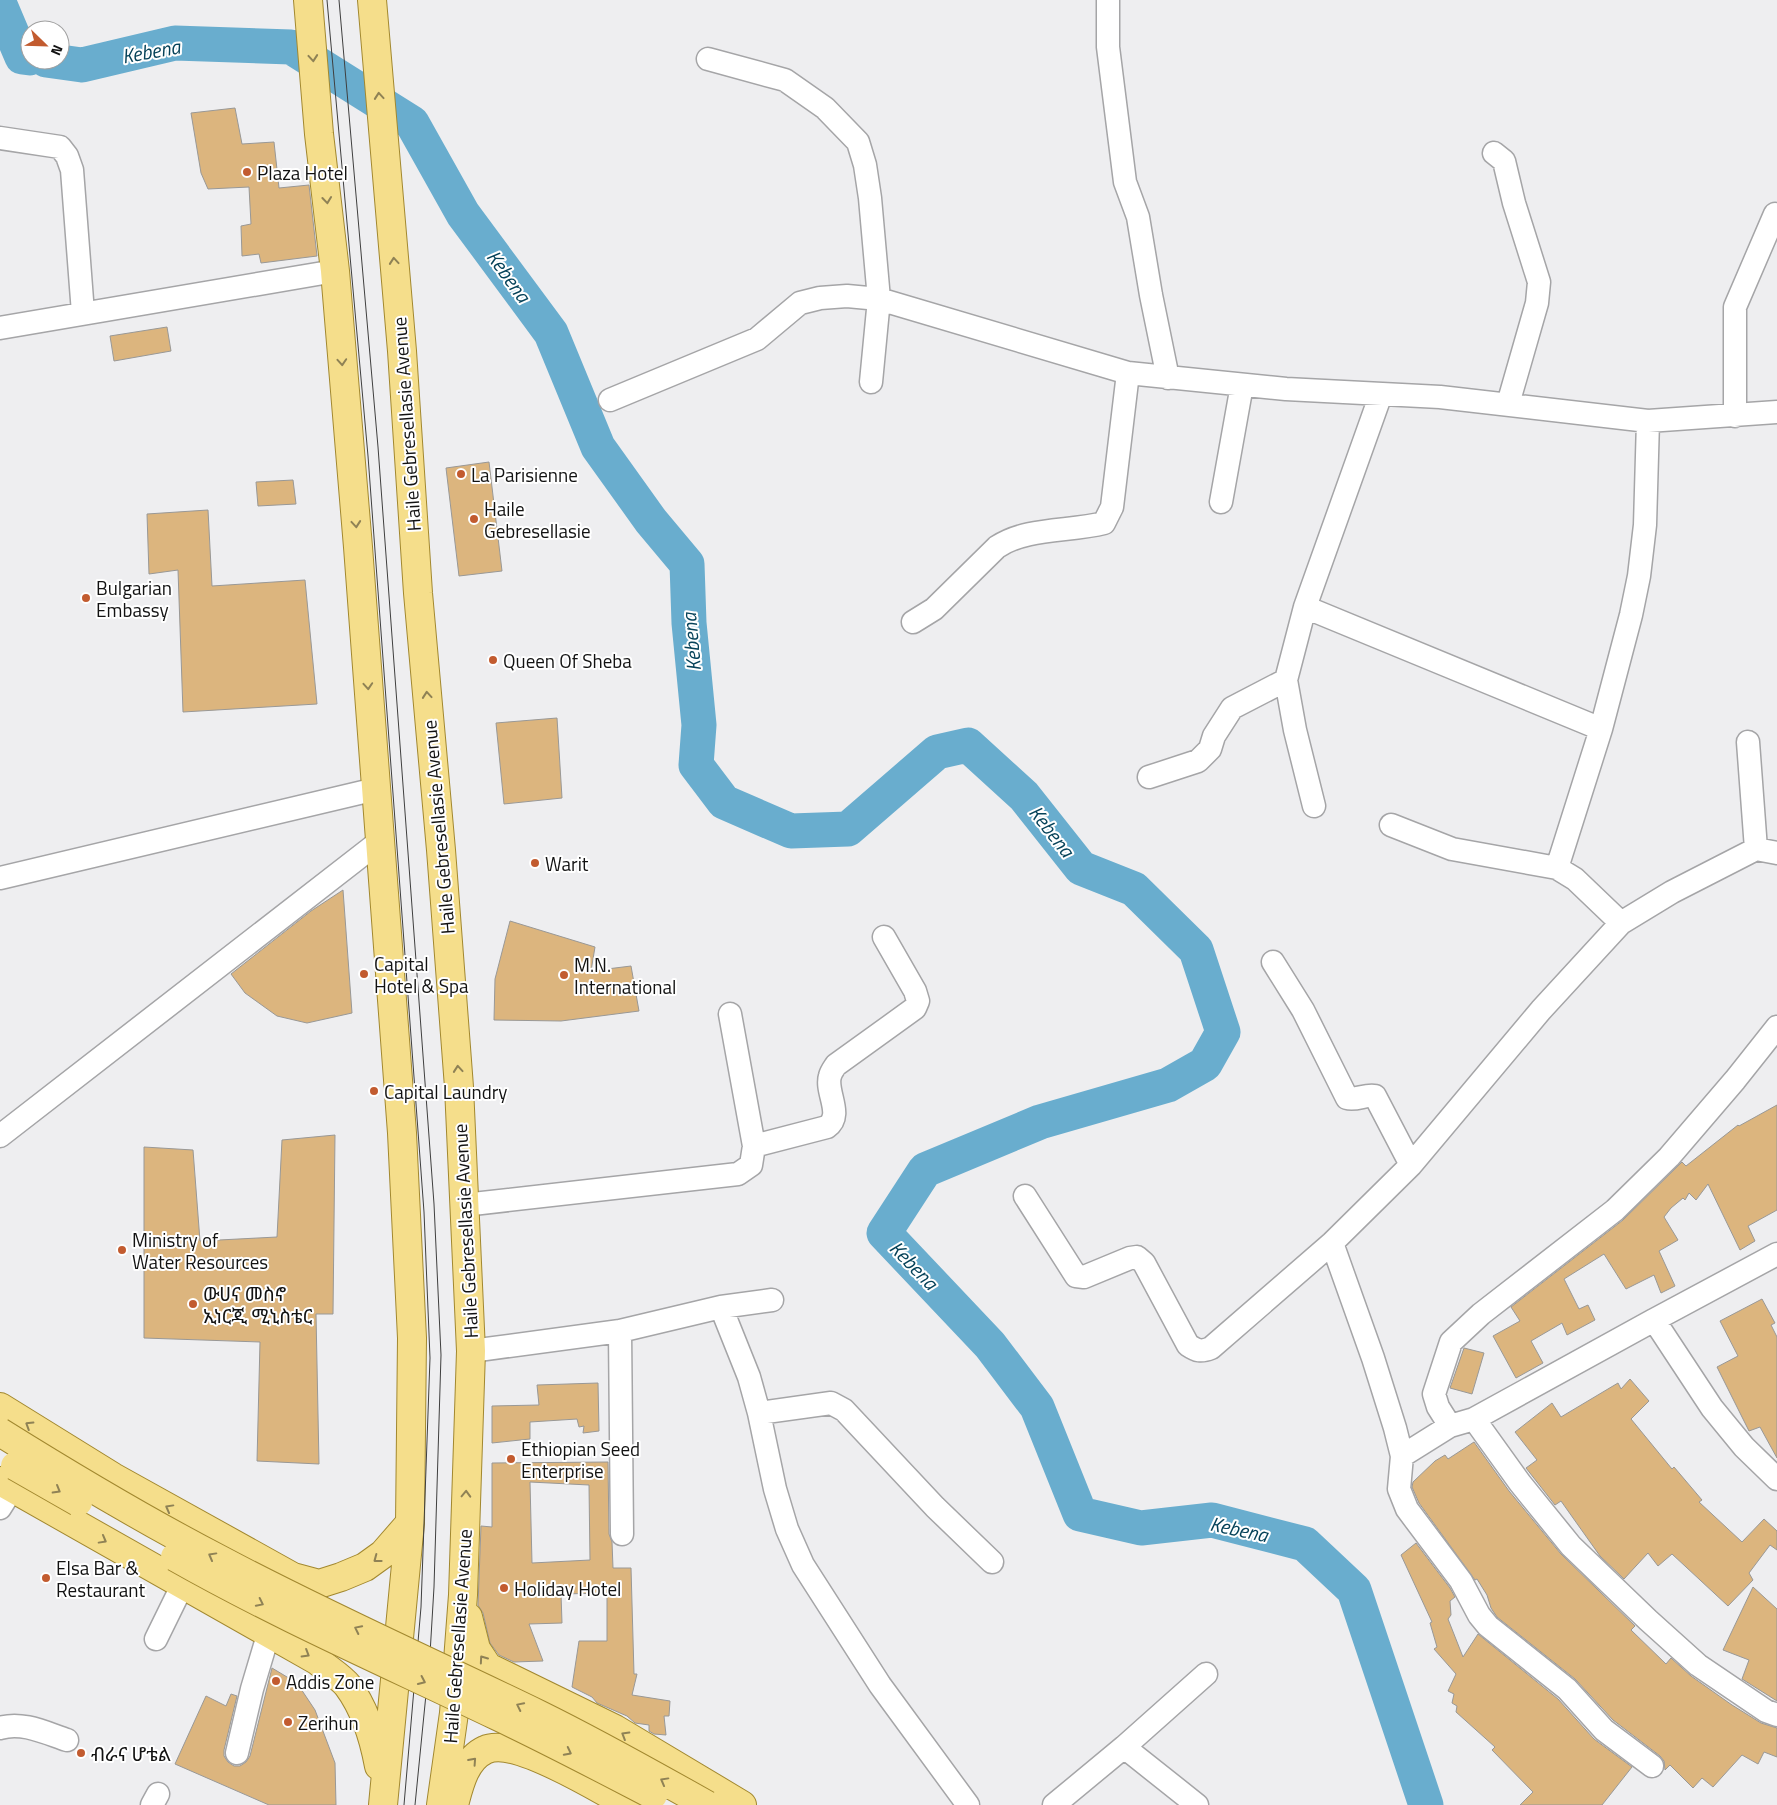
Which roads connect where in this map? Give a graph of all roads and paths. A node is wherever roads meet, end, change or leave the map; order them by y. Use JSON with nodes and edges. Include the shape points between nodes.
{"nodes":[{"id":1,"x":1108,"y":0,"type":"edge"},
{"id":2,"x":308,"y":5,"type":"edge"},
{"id":3,"x":373,"y":12,"type":"edge"},
{"id":4,"x":708,"y":59,"type":"dead end"},
{"id":5,"x":0,"y":138,"type":"edge"},
{"id":6,"x":1494,"y":153,"type":"dead end"},
{"id":7,"x":1775,"y":214,"type":"dead end"},
{"id":8,"x":335,"y":271,"type":"junction"},
{"id":9,"x":879,"y":299,"type":"junction"},
{"id":10,"x":83,"y":313,"type":"junction"},
{"id":11,"x":0,"y":328,"type":"edge"},
{"id":12,"x":1128,"y":373,"type":"junction"},
{"id":13,"x":1168,"y":378,"type":"junction"},
{"id":14,"x":872,"y":382,"type":"dead end"},
{"id":15,"x":1242,"y":385,"type":"junction"},
{"id":16,"x":1381,"y":394,"type":"junction"},
{"id":17,"x":610,"y":400,"type":"dead end"},
{"id":18,"x":1508,"y":404,"type":"junction"},
{"id":19,"x":1777,"y":412,"type":"edge"},
{"id":20,"x":1735,"y":416,"type":"junction"},
{"id":21,"x":1648,"y":421,"type":"junction"},
{"id":22,"x":1222,"y":502,"type":"dead end"},
{"id":23,"x":1306,"y":607,"type":"junction"},
{"id":24,"x":913,"y":622,"type":"dead end"},
{"id":25,"x":1286,"y":680,"type":"junction"},
{"id":26,"x":1601,"y":728,"type":"junction"},
{"id":27,"x":1748,"y":742,"type":"dead end"},
{"id":28,"x":1149,"y":777,"type":"dead end"},
{"id":29,"x":376,"y":789,"type":"junction"},
{"id":30,"x":1314,"y":806,"type":"dead end"},
{"id":31,"x":1390,"y":825,"type":"dead end"},
{"id":32,"x":380,"y":841,"type":"junction"},
{"id":33,"x":1767,"y":851,"type":"edge"},
{"id":34,"x":1557,"y":868,"type":"junction"},
{"id":35,"x":0,"y":878,"type":"edge"},
{"id":36,"x":1621,"y":923,"type":"junction"},
{"id":37,"x":884,"y":936,"type":"dead end"},
{"id":38,"x":1272,"y":962,"type":"dead end"},
{"id":39,"x":730,"y":1014,"type":"dead end"},
{"id":40,"x":1777,"y":1027,"type":"edge"},
{"id":41,"x":0,"y":1136,"type":"edge"},
{"id":42,"x":754,"y":1146,"type":"junction"},
{"id":43,"x":1412,"y":1165,"type":"junction"},
{"id":44,"x":1025,"y":1196,"type":"dead end"},
{"id":45,"x":464,"y":1205,"type":"junction"},
{"id":46,"x":1332,"y":1244,"type":"junction"},
{"id":47,"x":1777,"y":1254,"type":"edge"},
{"id":48,"x":772,"y":1300,"type":"dead end"},
{"id":49,"x":721,"y":1307,"type":"junction"},
{"id":50,"x":1654,"y":1320,"type":"junction"},
{"id":51,"x":620,"y":1331,"type":"junction"},
{"id":52,"x":471,"y":1351,"type":"junction"},
{"id":53,"x":0,"y":1407,"type":"edge"},
{"id":54,"x":759,"y":1413,"type":"junction"},
{"id":55,"x":1474,"y":1419,"type":"junction"},
{"id":56,"x":1450,"y":1426,"type":"junction"},
{"id":57,"x":0,"y":1432,"type":"edge"},
{"id":58,"x":1402,"y":1456,"type":"junction"},
{"id":59,"x":1777,"y":1479,"type":"edge"},
{"id":60,"x":5,"y":1480,"type":"edge"},
{"id":61,"x":410,"y":1523,"type":"junction"},
{"id":62,"x":622,"y":1534,"type":"dead end"},
{"id":63,"x":992,"y":1562,"type":"dead end"},
{"id":64,"x":183,"y":1584,"type":"junction"},
{"id":65,"x":463,"y":1595,"type":"junction"},
{"id":66,"x":269,"y":1632,"type":"junction"},
{"id":67,"x":156,"y":1639,"type":"dead end"},
{"id":68,"x":1206,"y":1674,"type":"dead end"},
{"id":69,"x":1777,"y":1715,"type":"edge"},
{"id":70,"x":0,"y":1728,"type":"edge"},
{"id":71,"x":67,"y":1740,"type":"dead end"},
{"id":72,"x":1124,"y":1747,"type":"junction"},
{"id":73,"x":237,"y":1754,"type":"dead end"},
{"id":74,"x":1652,"y":1766,"type":"dead end"},
{"id":75,"x":383,"y":1798,"type":"edge"},
{"id":76,"x":442,"y":1805,"type":"edge"},
{"id":77,"x":454,"y":1805,"type":"edge"},
{"id":78,"x":628,"y":1805,"type":"edge"},
{"id":79,"x":671,"y":1805,"type":"edge"},
{"id":80,"x":707,"y":1805,"type":"edge"},
{"id":81,"x":742,"y":1805,"type":"edge"},
{"id":82,"x":968,"y":1805,"type":"edge"},
{"id":83,"x":1054,"y":1805,"type":"edge"},
{"id":84,"x":1197,"y":1805,"type":"edge"}],
"edges":[{"from":1,"to":13,"type":"street","via":[[1108,47],[1125,182],[1138,217]]},
{"from":2,"to":8,"type":"main road","one_way":true},
{"from":45,"to":3,"type":"main road","name":"Haile Gebresellasie Avenue","one_way":true,"via":[[459,1087]]},
{"from":4,"to":9,"type":"street","via":[[785,80],[825,108],[858,142],[870,198]]},
{"from":5,"to":10,"type":"street","via":[[60,147],[67,156],[72,170]]},
{"from":6,"to":18,"type":"street","via":[[1504,161],[1539,282],[1537,303]]},
{"from":7,"to":20,"type":"street","via":[[1735,307]]},
{"from":8,"to":10,"type":"street"},
{"from":8,"to":29,"type":"main road","one_way":true},
{"from":9,"to":12,"type":"street"},
{"from":9,"to":14,"type":"street"},
{"from":9,"to":17,"type":"street","via":[[847,296],[800,303],[757,339]]},
{"from":10,"to":11,"type":"street"},
{"from":12,"to":13,"type":"street"},
{"from":12,"to":24,"type":"street","via":[[1112,507],[1104,523],[1008,540],[934,609]]},
{"from":13,"to":15,"type":"street"},
{"from":15,"to":16,"type":"street"},
{"from":15,"to":22,"type":"street"},
{"from":16,"to":18,"type":"street"},
{"from":16,"to":23,"type":"street"},
{"from":18,"to":21,"type":"street"},
{"from":19,"to":20,"type":"street"},
{"from":20,"to":21,"type":"street"},
{"from":21,"to":26,"type":"street","via":[[1645,525],[1639,576]]},
{"from":23,"to":25,"type":"street"},
{"from":23,"to":26,"type":"street"},
{"from":25,"to":28,"type":"street","via":[[1232,708],[1214,736],[1210,749],[1198,761]]},
{"from":25,"to":30,"type":"street"},
{"from":26,"to":34,"type":"street"},
{"from":27,"to":33,"type":"street"},
{"from":29,"to":32,"type":"main road"},
{"from":29,"to":35,"type":"street"},
{"from":31,"to":34,"type":"street","via":[[1452,849]]},
{"from":32,"to":41,"type":"street"},
{"from":32,"to":61,"type":"main road","via":[[402,1133],[411,1328]]},
{"from":33,"to":36,"type":"street","via":[[1672,892]]},
{"from":34,"to":36,"type":"street","via":[[1575,879]]},
{"from":36,"to":43,"type":"street","via":[[1541,1010]]},
{"from":37,"to":42,"type":"street","via":[[915,991],[918,1001],[915,1008],[836,1065],[829,1077],[832,1124]]},
{"from":38,"to":43,"type":"street","via":[[1303,1010],[1347,1098],[1375,1096]]},
{"from":39,"to":42,"type":"street"},
{"from":40,"to":56,"type":"street","via":[[1669,1157],[1615,1210],[1480,1314],[1451,1342],[1434,1394]]},
{"from":42,"to":45,"type":"street","via":[[751,1165],[738,1174]]},
{"from":43,"to":46,"type":"street"},
{"from":44,"to":46,"type":"street","via":[[1076,1276],[1084,1277],[1130,1258],[1144,1263],[1188,1346],[1196,1351],[1211,1348]]},
{"from":45,"to":52,"type":"main road","name":"Haile Gebresellasie Avenue"},
{"from":46,"to":58,"type":"street","via":[[1373,1358]]},
{"from":47,"to":50,"type":"street"},
{"from":48,"to":49,"type":"street"},
{"from":49,"to":51,"type":"street"},
{"from":49,"to":54,"type":"street","via":[[749,1377]]},
{"from":50,"to":55,"type":"street"},
{"from":50,"to":59,"type":"street","via":[[1712,1408],[1744,1447]]},
{"from":51,"to":52,"type":"street"},
{"from":51,"to":62,"type":"street"},
{"from":65,"to":52,"type":"main road","name":"Haile Gebresellasie Avenue","one_way":true},
{"from":61,"to":53,"type":"main road","one_way":true,"via":[[383,1554],[342,1578],[319,1584],[293,1578],[113,1477]]},
{"from":54,"to":63,"type":"street","via":[[831,1403],[844,1410]]},
{"from":54,"to":82,"type":"street","via":[[775,1489],[787,1530],[803,1564],[880,1685]]},
{"from":55,"to":56,"type":"street"},
{"from":55,"to":69,"type":"street","via":[[1571,1546],[1698,1664],[1766,1711]]},
{"from":56,"to":58,"type":"street"},
{"from":80,"to":57,"type":"main road","one_way":true,"bridge":true,"via":[[541,1716],[219,1560],[95,1491]]},
{"from":58,"to":74,"type":"street","via":[[1400,1489],[1407,1509],[1460,1581],[1479,1615],[1488,1626],[1567,1689],[1604,1730]]},
{"from":60,"to":64,"type":"main road","one_way":true},
{"from":60,"to":79,"type":"main road","one_way":true,"bridge":true,"via":[[499,1717]]},
{"from":61,"to":75,"type":"main road"},
{"from":64,"to":66,"type":"main road"},
{"from":64,"to":67,"type":"street"},
{"from":65,"to":76,"type":"main road","name":"Haile Gebresellasie Avenue","via":[[454,1713]]},
{"from":81,"to":65,"type":"main road","one_way":true,"via":[[614,1729],[488,1667],[476,1649]]},
{"from":66,"to":73,"type":"street"},
{"from":66,"to":75,"type":"main road","one_way":true,"via":[[318,1661],[347,1685],[375,1745]]},
{"from":68,"to":72,"type":"street"},
{"from":70,"to":71,"type":"street","via":[[25,1726]]},
{"from":72,"to":83,"type":"street"},
{"from":72,"to":84,"type":"street"},
{"from":77,"to":78,"type":"main road","one_way":true,"via":[[470,1762],[485,1750],[509,1748],[535,1756]]}]}
